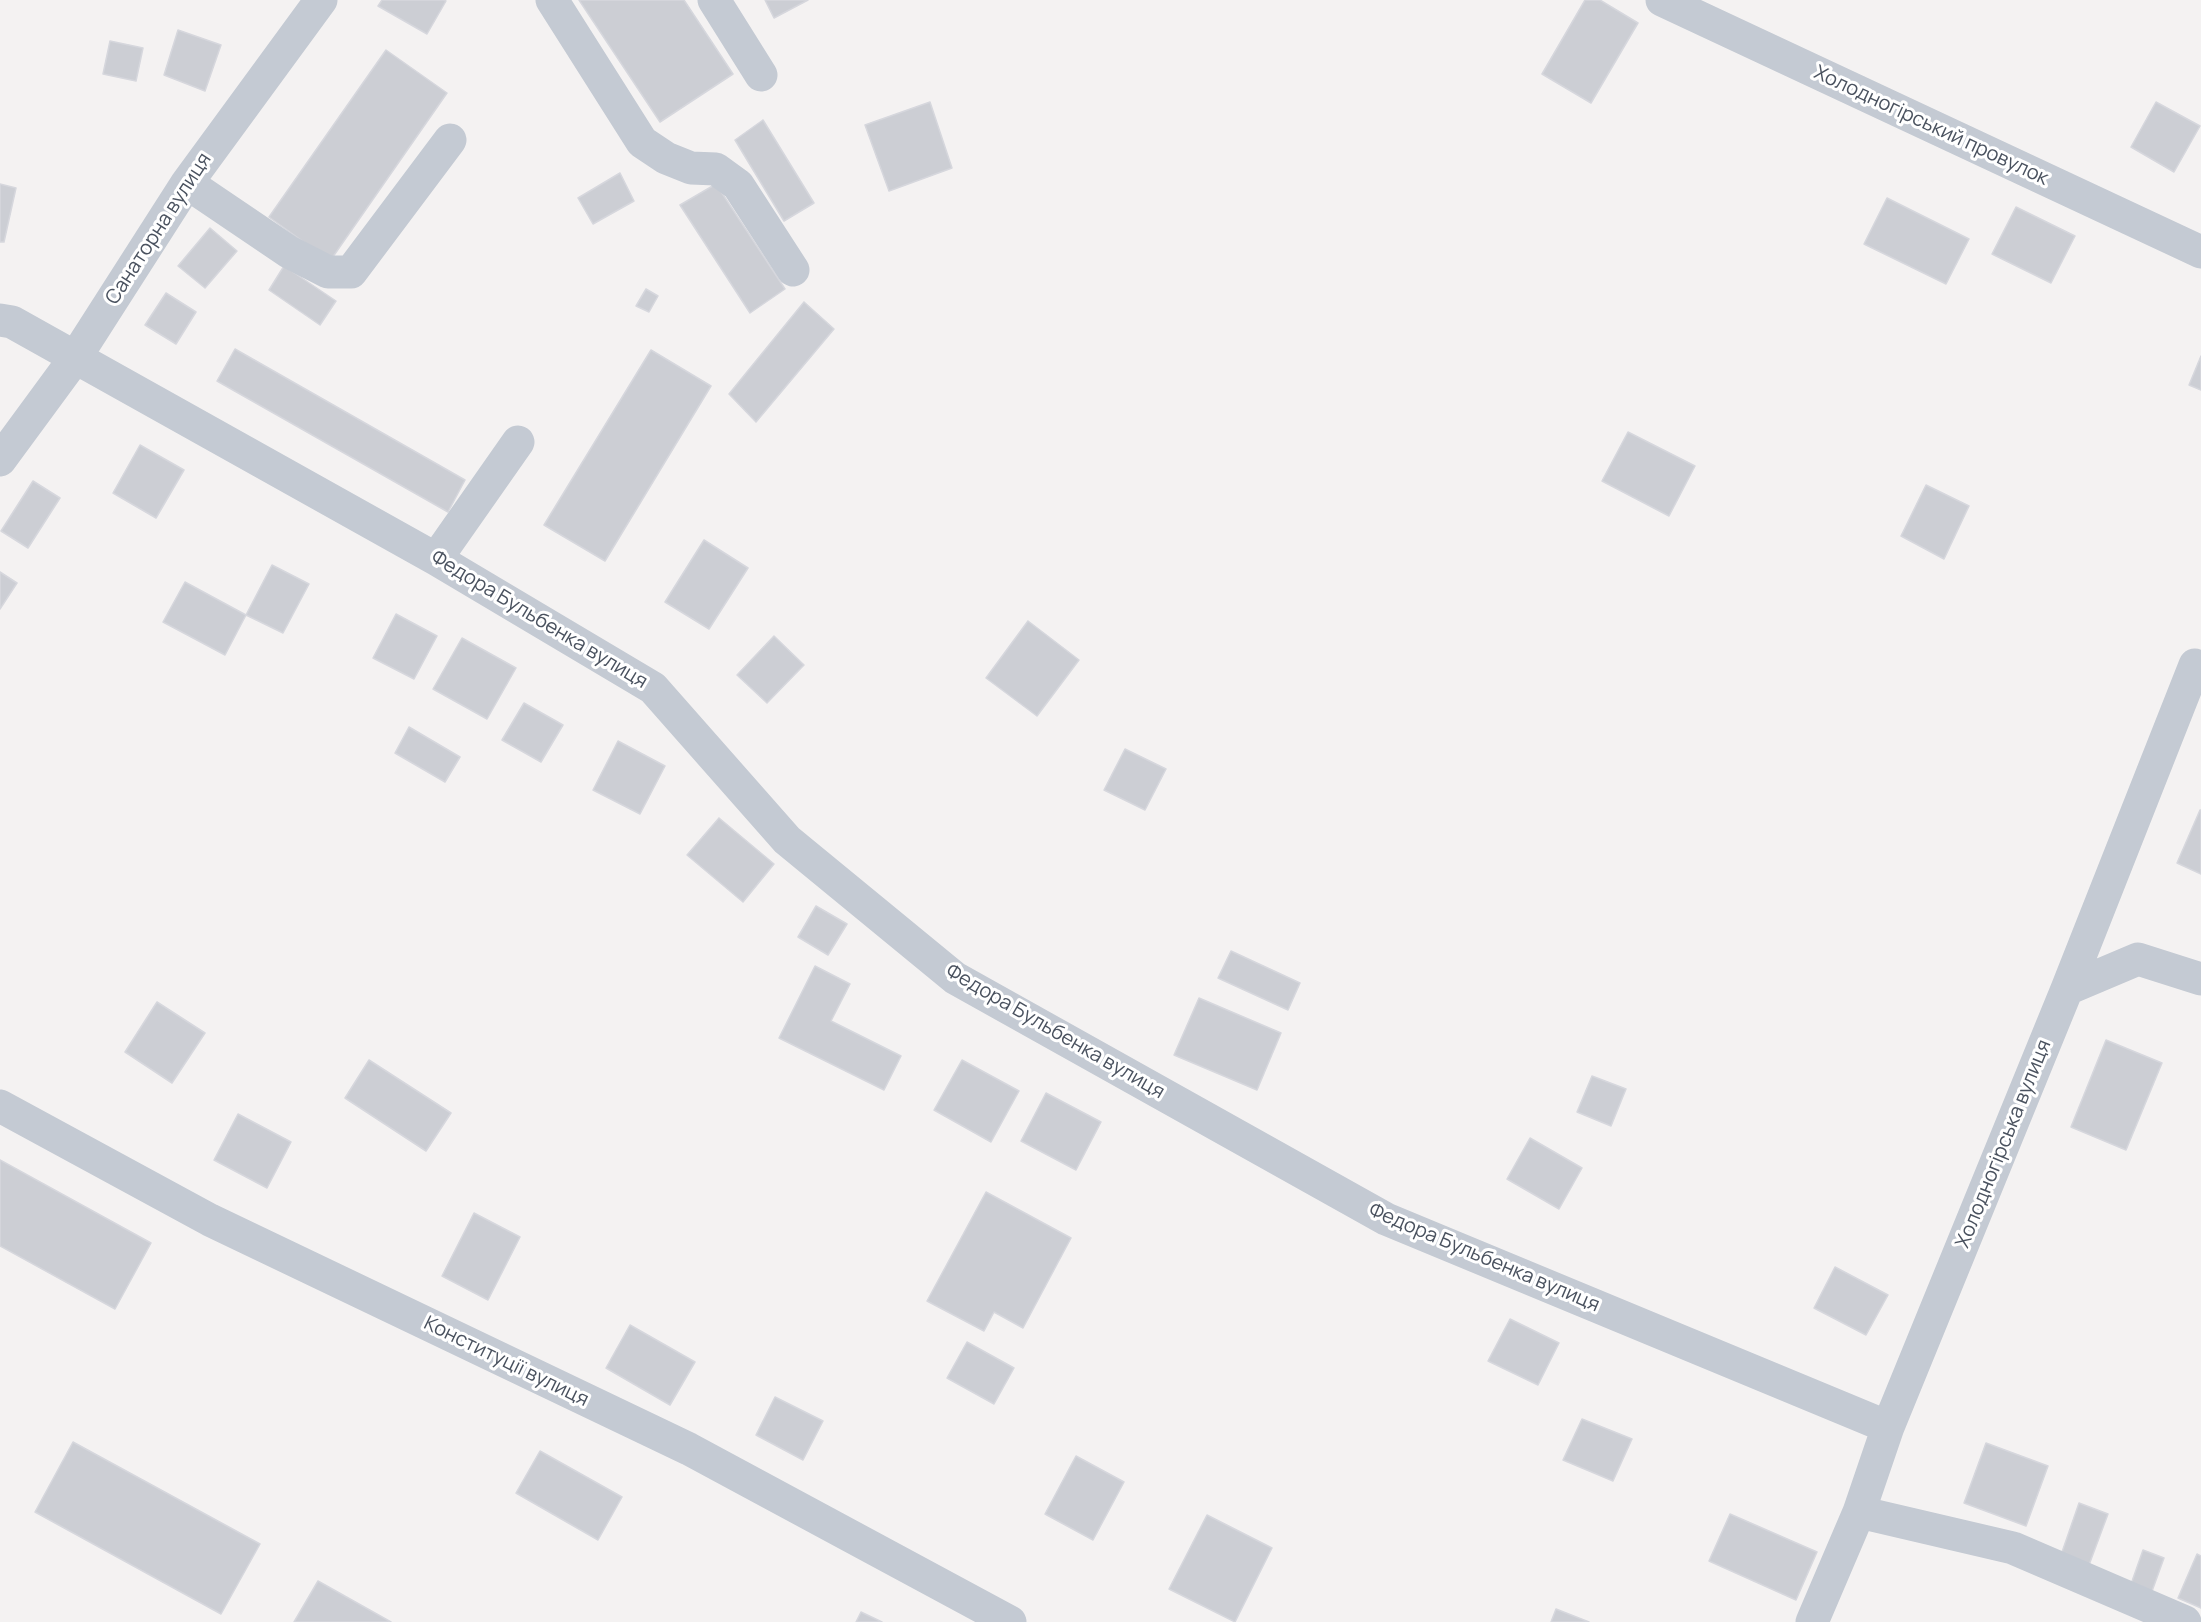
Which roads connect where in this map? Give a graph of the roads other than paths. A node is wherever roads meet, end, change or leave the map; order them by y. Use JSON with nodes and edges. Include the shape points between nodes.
{"nodes":[{"id":1,"x":321,"y":0,"type":"edge"},
{"id":2,"x":552,"y":0,"type":"edge"},
{"id":3,"x":714,"y":0,"type":"edge"},
{"id":4,"x":1662,"y":0,"type":"edge"},
{"id":5,"x":761,"y":75,"type":"dead end"},
{"id":6,"x":450,"y":140,"type":"dead end"},
{"id":7,"x":187,"y":183,"type":"junction"},
{"id":8,"x":2201,"y":252,"type":"edge"},
{"id":9,"x":793,"y":270,"type":"dead end"},
{"id":10,"x":0,"y":320,"type":"edge"},
{"id":11,"x":75,"y":358,"type":"junction"},
{"id":12,"x":518,"y":442,"type":"dead end"},
{"id":13,"x":0,"y":460,"type":"edge"},
{"id":14,"x":436,"y":559,"type":"junction"},
{"id":15,"x":2195,"y":665,"type":"dead end"},
{"id":16,"x":2201,"y":979,"type":"edge"},
{"id":17,"x":2067,"y":989,"type":"junction"},
{"id":18,"x":0,"y":1106,"type":"edge"},
{"id":19,"x":1888,"y":1427,"type":"junction"},
{"id":20,"x":1859,"y":1512,"type":"junction"},
{"id":21,"x":1010,"y":1622,"type":"edge"},
{"id":22,"x":1812,"y":1622,"type":"edge"},
{"id":23,"x":2185,"y":1622,"type":"edge"}],
"edges":[{"from":1,"to":7,"type":"street","name":"Санаторна вулиця"},
{"from":2,"to":9,"type":"street","via":[[642,142],[666,159],[691,168],[716,169],[738,185]]},
{"from":3,"to":5,"type":"street"},
{"from":4,"to":8,"type":"street","name":"Холодногірський провулок"},
{"from":6,"to":7,"type":"street","via":[[351,272],[328,272],[289,252]]},
{"from":7,"to":11,"type":"street","name":"Санаторна вулиця"},
{"from":10,"to":11,"type":"street","name":"Федора Бульбенка вулиця","via":[[12,322]]},
{"from":11,"to":13,"type":"street","name":"Санаторна вулиця"},
{"from":11,"to":14,"type":"street","name":"Федора Бульбенка вулиця"},
{"from":12,"to":14,"type":"street"},
{"from":14,"to":19,"type":"street","name":"Федора Бульбенка вулиця","via":[[653,688],[787,840],[955,978],[1386,1219]]},
{"from":15,"to":17,"type":"street","name":"Холодногірська вулиця"},
{"from":16,"to":17,"type":"street","via":[[2138,959]]},
{"from":17,"to":19,"type":"street","name":"Холодногірська вулиця"},
{"from":18,"to":21,"type":"street","name":"Конституції вулиця","via":[[210,1220],[689,1449]]},
{"from":19,"to":20,"type":"street","name":"Холодногірська вулиця"},
{"from":20,"to":22,"type":"street","name":"Холодногірська вулиця"},
{"from":20,"to":23,"type":"street","via":[[2013,1548]]}]}
